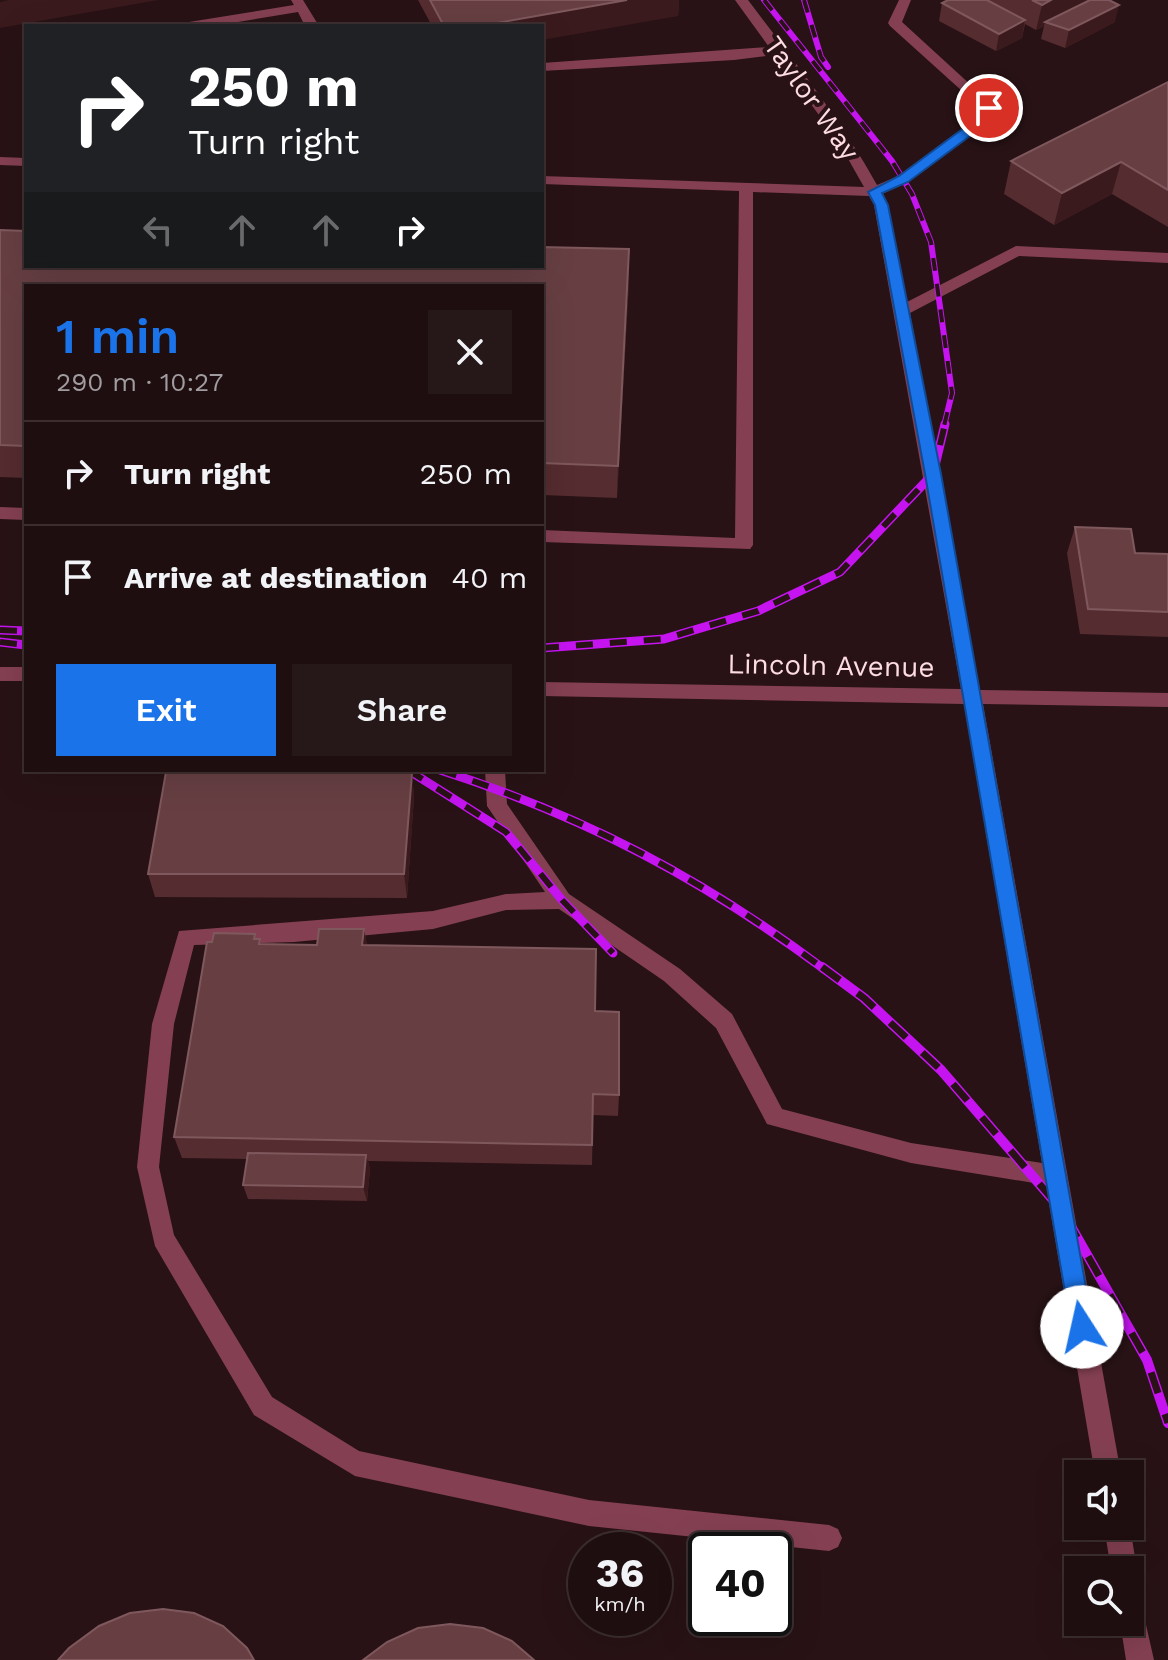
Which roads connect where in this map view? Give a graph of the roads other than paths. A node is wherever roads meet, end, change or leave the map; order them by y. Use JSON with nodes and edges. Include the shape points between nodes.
{"nodes":[{"id":1,"x":741,"y":0,"type":"edge"},
{"id":2,"x":905,"y":0,"type":"edge"},
{"id":3,"x":299,"y":4,"type":"edge"},
{"id":4,"x":199,"y":24,"type":"edge"},
{"id":5,"x":311,"y":24,"type":"edge"},
{"id":6,"x":780,"y":50,"type":"junction"},
{"id":7,"x":544,"y":67,"type":"edge"},
{"id":8,"x":0,"y":161,"type":"edge"},
{"id":9,"x":24,"y":162,"type":"edge"},
{"id":10,"x":544,"y":180,"type":"edge"},
{"id":11,"x":746,"y":187,"type":"junction"},
{"id":12,"x":874,"y":192,"type":"junction"},
{"id":13,"x":1168,"y":258,"type":"edge"},
{"id":14,"x":902,"y":311,"type":"junction"},
{"id":15,"x":0,"y":513,"type":"edge"},
{"id":16,"x":24,"y":514,"type":"edge"},
{"id":17,"x":544,"y":536,"type":"edge"},
{"id":18,"x":0,"y":674,"type":"edge"},
{"id":19,"x":24,"y":674,"type":"edge"},
{"id":20,"x":544,"y":689,"type":"edge"},
{"id":21,"x":973,"y":695,"type":"junction"},
{"id":22,"x":1168,"y":700,"type":"edge"},
{"id":23,"x":495,"y":772,"type":"edge"},
{"id":24,"x":562,"y":900,"type":"junction"},
{"id":25,"x":1056,"y":1176,"type":"junction"},
{"id":26,"x":1106,"y":1460,"type":"edge"},
{"id":27,"x":829,"y":1538,"type":"dead end"},
{"id":28,"x":1136,"y":1636,"type":"edge"},
{"id":29,"x":1140,"y":1660,"type":"edge"}],
"edges":[{"from":1,"to":6,"type":"street","name":"Taylor Way"},
{"from":2,"to":12,"type":"street","via":[[895,23],[989,108],[986,118],[925,163]]},
{"from":3,"to":4,"type":"street"},
{"from":3,"to":5,"type":"street"},
{"from":6,"to":7,"type":"street"},
{"from":6,"to":12,"type":"street","name":"Taylor Way","via":[[845,140]]},
{"from":8,"to":9,"type":"street"},
{"from":10,"to":11,"type":"street"},
{"from":11,"to":12,"type":"street"},
{"from":11,"to":17,"type":"street","via":[[744,545]]},
{"from":12,"to":14,"type":"street","name":"Taylor Way"},
{"from":13,"to":14,"type":"street","via":[[1016,251]]},
{"from":14,"to":21,"type":"street","name":"Taylor Way"},
{"from":15,"to":16,"type":"street"},
{"from":18,"to":19,"type":"street"},
{"from":20,"to":21,"type":"street","name":"Lincoln Avenue"},
{"from":21,"to":22,"type":"street","name":"Lincoln Avenue"},
{"from":21,"to":25,"type":"street","name":"Taylor Way"},
{"from":23,"to":24,"type":"street","via":[[497,806]]},
{"from":24,"to":25,"type":"street","via":[[672,975],[724,1021],[775,1117],[911,1153]]},
{"from":24,"to":27,"type":"street","via":[[506,902],[433,920],[186,937],[163,1024],[148,1167],[163,1238],[263,1406],[355,1463],[589,1513]]},
{"from":25,"to":26,"type":"street","name":"Taylor Way"},
{"from":28,"to":29,"type":"street"}]}
